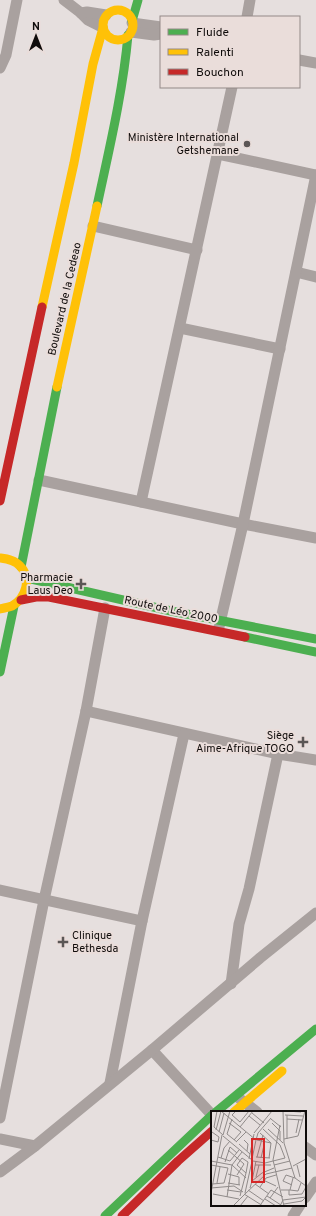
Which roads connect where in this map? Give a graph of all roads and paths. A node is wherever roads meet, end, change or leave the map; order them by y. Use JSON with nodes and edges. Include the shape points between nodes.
{"nodes":[{"id":1,"x":17,"y":0,"type":"edge"},
{"id":2,"x":64,"y":0,"type":"edge"},
{"id":3,"x":110,"y":0,"type":"edge"},
{"id":4,"x":138,"y":0,"type":"edge"},
{"id":5,"x":250,"y":0,"type":"edge"},
{"id":6,"x":81,"y":13,"type":"junction"},
{"id":7,"x":107,"y":14,"type":"junction"},
{"id":8,"x":247,"y":16,"type":"edge"},
{"id":9,"x":160,"y":27,"type":"edge"},
{"id":10,"x":103,"y":28,"type":"junction"},
{"id":11,"x":131,"y":28,"type":"junction"},
{"id":12,"x":160,"y":34,"type":"edge"},
{"id":13,"x":300,"y":60,"type":"edge"},
{"id":14,"x":316,"y":63,"type":"edge"},
{"id":15,"x":0,"y":68,"type":"edge"},
{"id":16,"x":232,"y":88,"type":"edge"},
{"id":17,"x":218,"y":154,"type":"junction"},
{"id":18,"x":316,"y":175,"type":"edge"},
{"id":19,"x":93,"y":226,"type":"junction"},
{"id":20,"x":197,"y":250,"type":"junction"},
{"id":21,"x":296,"y":272,"type":"junction"},
{"id":22,"x":316,"y":277,"type":"edge"},
{"id":23,"x":180,"y":328,"type":"junction"},
{"id":24,"x":280,"y":349,"type":"junction"},
{"id":25,"x":39,"y":480,"type":"junction"},
{"id":26,"x":0,"y":501,"type":"edge"},
{"id":27,"x":141,"y":502,"type":"junction"},
{"id":28,"x":243,"y":524,"type":"junction"},
{"id":29,"x":316,"y":538,"type":"edge"},
{"id":30,"x":0,"y":558,"type":"edge"},
{"id":31,"x":21,"y":567,"type":"junction"},
{"id":32,"x":27,"y":578,"type":"junction"},
{"id":33,"x":18,"y":603,"type":"junction"},
{"id":34,"x":105,"y":608,"type":"junction"},
{"id":35,"x":0,"y":609,"type":"edge"},
{"id":36,"x":219,"y":627,"type":"junction"},
{"id":37,"x":316,"y":639,"type":"edge"},
{"id":38,"x":316,"y":652,"type":"edge"},
{"id":39,"x":0,"y":672,"type":"edge"},
{"id":40,"x":86,"y":711,"type":"junction"},
{"id":41,"x":184,"y":734,"type":"junction"},
{"id":42,"x":278,"y":754,"type":"junction"},
{"id":43,"x":316,"y":760,"type":"edge"},
{"id":44,"x":0,"y":890,"type":"edge"},
{"id":45,"x":44,"y":900,"type":"junction"},
{"id":46,"x":316,"y":913,"type":"edge"},
{"id":47,"x":142,"y":920,"type":"junction"},
{"id":48,"x":230,"y":984,"type":"junction"},
{"id":49,"x":316,"y":1029,"type":"edge"},
{"id":50,"x":152,"y":1050,"type":"junction"},
{"id":51,"x":287,"y":1067,"type":"dead end"},
{"id":52,"x":110,"y":1083,"type":"junction"},
{"id":53,"x":235,"y":1096,"type":"junction"},
{"id":54,"x":245,"y":1103,"type":"junction"},
{"id":55,"x":217,"y":1111,"type":"edge"},
{"id":56,"x":235,"y":1111,"type":"edge"},
{"id":57,"x":256,"y":1111,"type":"edge"},
{"id":58,"x":211,"y":1114,"type":"edge"},
{"id":59,"x":211,"y":1116,"type":"edge"},
{"id":60,"x":0,"y":1118,"type":"edge"},
{"id":61,"x":211,"y":1132,"type":"edge"},
{"id":62,"x":0,"y":1139,"type":"edge"},
{"id":63,"x":35,"y":1146,"type":"junction"},
{"id":64,"x":306,"y":1148,"type":"edge"},
{"id":65,"x":316,"y":1156,"type":"edge"},
{"id":66,"x":0,"y":1172,"type":"edge"},
{"id":67,"x":316,"y":1182,"type":"edge"},
{"id":68,"x":306,"y":1197,"type":"edge"},
{"id":69,"x":299,"y":1206,"type":"edge"},
{"id":70,"x":105,"y":1216,"type":"edge"},
{"id":71,"x":122,"y":1216,"type":"edge"},
{"id":72,"x":293,"y":1216,"type":"edge"}],
"edges":[{"from":1,"to":15,"type":"street","via":[[6,54]]},
{"from":2,"to":6,"type":"street"},
{"from":3,"to":7,"type":"main road"},
{"from":4,"to":11,"type":"main road","name":"Boulevard de la Cedeao"},
{"from":5,"to":8,"type":"street"},
{"from":6,"to":7,"type":"street"},
{"from":6,"to":10,"type":"street"},
{"from":7,"to":10,"type":"main road"},
{"from":7,"to":11,"type":"main road","via":[[122,10],[130,16]]},
{"from":9,"to":11,"type":"street"},
{"from":10,"to":11,"type":"main road","via":[[108,37],[119,40]]},
{"from":10,"to":26,"type":"main road","name":"Boulevard de la Cedeao","via":[[93,64]]},
{"from":11,"to":12,"type":"street","via":[[154,35]]},
{"from":11,"to":19,"type":"main road","name":"Boulevard de la Cedeao"},
{"from":13,"to":14,"type":"street"},
{"from":16,"to":17,"type":"street"},
{"from":17,"to":18,"type":"street"},
{"from":17,"to":20,"type":"street"},
{"from":18,"to":21,"type":"street"},
{"from":19,"to":20,"type":"street"},
{"from":19,"to":25,"type":"main road","name":"Boulevard de la Cedeao","via":[[58,381]]},
{"from":20,"to":23,"type":"street"},
{"from":21,"to":22,"type":"street"},
{"from":21,"to":24,"type":"street"},
{"from":23,"to":24,"type":"street"},
{"from":23,"to":27,"type":"street"},
{"from":24,"to":28,"type":"street"},
{"from":25,"to":27,"type":"street"},
{"from":25,"to":31,"type":"main road","name":"Boulevard de la Cedeao"},
{"from":27,"to":28,"type":"street"},
{"from":28,"to":29,"type":"street"},
{"from":28,"to":36,"type":"street"},
{"from":30,"to":31,"type":"main road","via":[[14,561]]},
{"from":31,"to":32,"type":"main road"},
{"from":32,"to":33,"type":"main road","via":[[25,593]]},
{"from":32,"to":36,"type":"main road","name":"Route de Léo 2000"},
{"from":33,"to":34,"type":"main road","name":"Route de Léo 2000","via":[[36,597],[48,597]]},
{"from":33,"to":35,"type":"main road","name":"Route de Léo 2000","via":[[7,609]]},
{"from":33,"to":39,"type":"main road"},
{"from":34,"to":36,"type":"main road","name":"Route de Léo 2000"},
{"from":34,"to":40,"type":"street"},
{"from":36,"to":37,"type":"main road","name":"Route de Léo 2000"},
{"from":36,"to":38,"type":"main road","name":"Route de Léo 2000"},
{"from":40,"to":41,"type":"street"},
{"from":40,"to":45,"type":"street"},
{"from":41,"to":42,"type":"street"},
{"from":41,"to":47,"type":"street"},
{"from":42,"to":43,"type":"street"},
{"from":42,"to":48,"type":"street","via":[[239,924]]},
{"from":44,"to":45,"type":"street"},
{"from":45,"to":47,"type":"street"},
{"from":45,"to":60,"type":"street"},
{"from":46,"to":48,"type":"street"},
{"from":47,"to":52,"type":"street"},
{"from":48,"to":50,"type":"street"},
{"from":49,"to":53,"type":"main road"},
{"from":50,"to":52,"type":"street"},
{"from":50,"to":58,"type":"street"},
{"from":51,"to":54,"type":"main road"},
{"from":52,"to":63,"type":"street"},
{"from":53,"to":54,"type":"street"},
{"from":53,"to":55,"type":"main road"},
{"from":54,"to":56,"type":"main road"},
{"from":54,"to":57,"type":"street"},
{"from":59,"to":70,"type":"main road"},
{"from":61,"to":71,"type":"main road"},
{"from":62,"to":63,"type":"street"},
{"from":63,"to":66,"type":"street"},
{"from":64,"to":65,"type":"street"},
{"from":67,"to":68,"type":"street"},
{"from":69,"to":72,"type":"street"}]}
